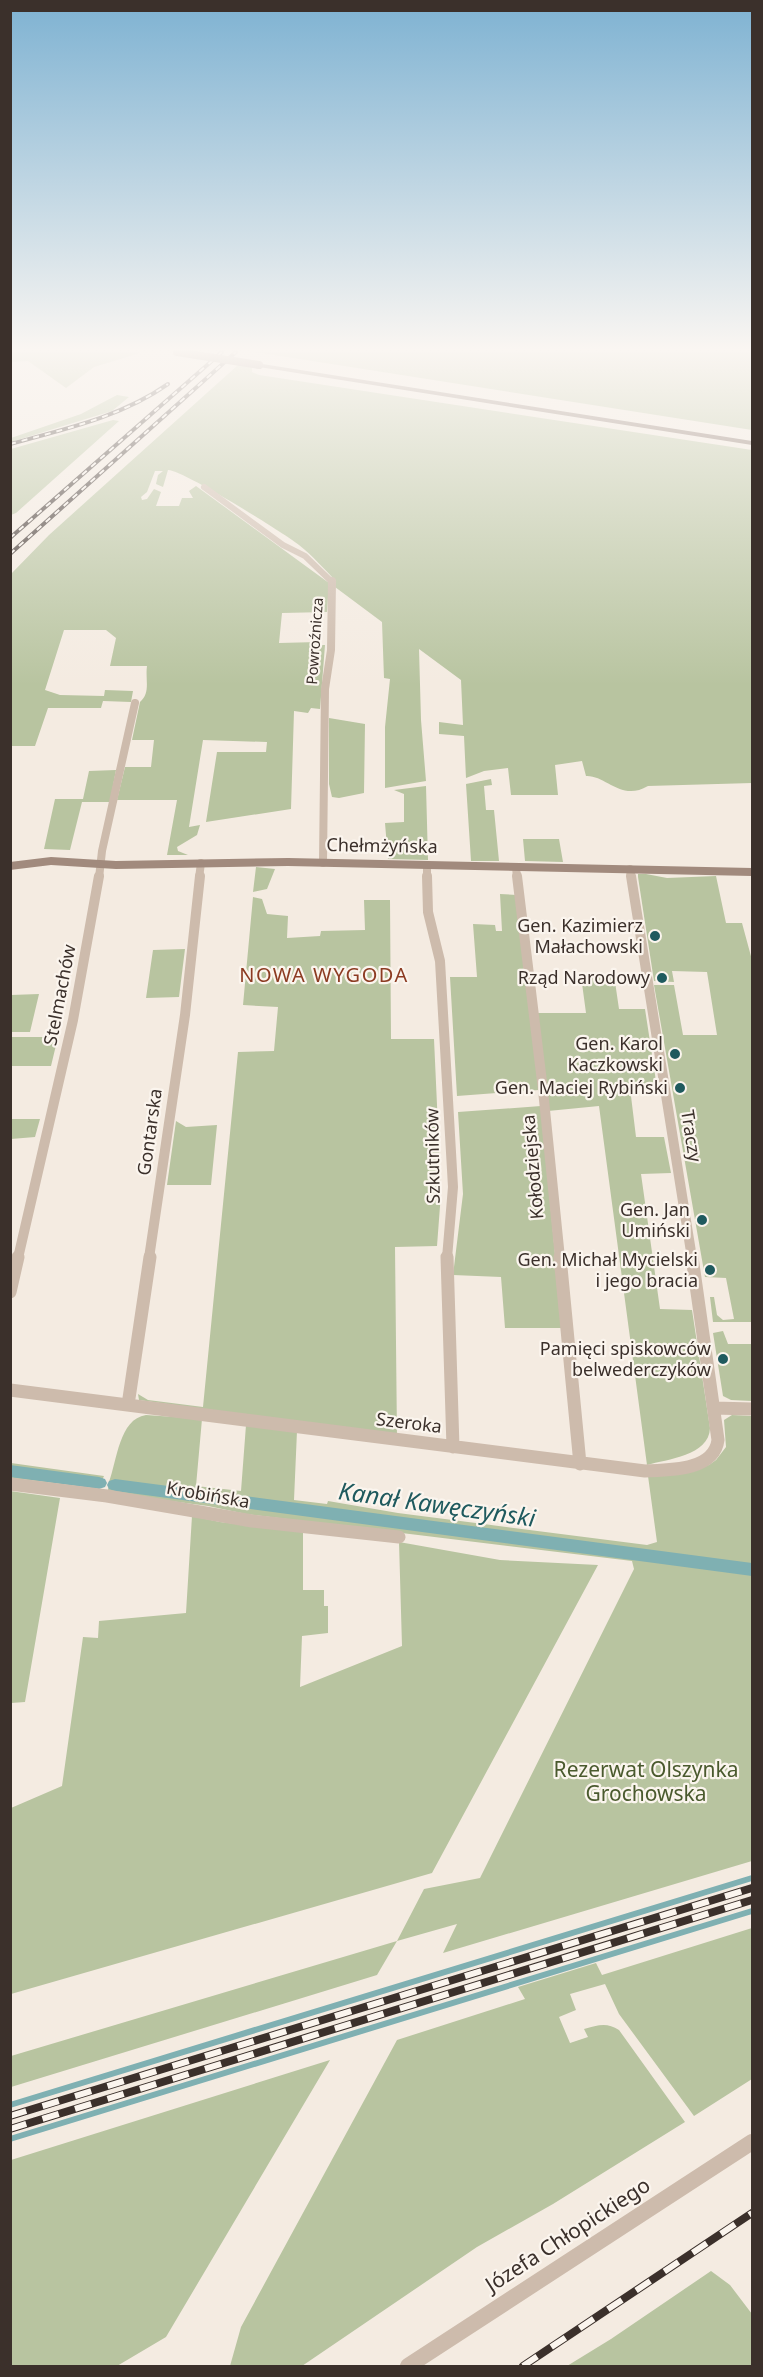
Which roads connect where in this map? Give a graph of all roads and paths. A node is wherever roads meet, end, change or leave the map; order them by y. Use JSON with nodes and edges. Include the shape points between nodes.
{"nodes":[{"id":1,"x":204,"y":487,"type":"dead end"},
{"id":2,"x":135,"y":703,"type":"dead end"},
{"id":3,"x":201,"y":863,"type":"junction"},
{"id":4,"x":323,"y":863,"type":"junction"},
{"id":5,"x":102,"y":864,"type":"junction"},
{"id":6,"x":427,"y":865,"type":"junction"},
{"id":7,"x":10,"y":866,"type":"edge"},
{"id":8,"x":516,"y":867,"type":"junction"},
{"id":9,"x":630,"y":869,"type":"junction"},
{"id":10,"x":753,"y":872,"type":"edge"},
{"id":11,"x":10,"y":1292,"type":"edge"},
{"id":12,"x":10,"y":1390,"type":"edge"},
{"id":13,"x":128,"y":1405,"type":"junction"},
{"id":14,"x":714,"y":1408,"type":"junction"},
{"id":15,"x":753,"y":1410,"type":"edge"},
{"id":16,"x":453,"y":1447,"type":"junction"},
{"id":17,"x":580,"y":1464,"type":"junction"},
{"id":18,"x":10,"y":1484,"type":"edge"},
{"id":19,"x":399,"y":1537,"type":"dead end"},
{"id":20,"x":753,"y":2142,"type":"edge"},
{"id":21,"x":408,"y":2367,"type":"edge"}],
"edges":[{"from":1,"to":4,"type":"street","name":"Powroźnicza","via":[[304,556],[332,581],[331,650],[325,689]]},
{"from":2,"to":5,"type":"street","name":"Stelmachów"},
{"from":3,"to":4,"type":"street","name":"Chełmżyńska"},
{"from":3,"to":5,"type":"street","name":"Chełmżyńska"},
{"from":3,"to":13,"type":"street","name":"Gontarska","via":[[185,1015]]},
{"from":4,"to":6,"type":"street","name":"Chełmżyńska"},
{"from":5,"to":7,"type":"street","name":"Chełmżyńska","via":[[45,862]]},
{"from":5,"to":11,"type":"street","name":"Stelmachów","via":[[71,1028]]},
{"from":6,"to":8,"type":"street","name":"Chełmżyńska"},
{"from":6,"to":16,"type":"street","name":"Szkutników","via":[[428,912],[440,961],[453,1186],[446,1267]]},
{"from":8,"to":9,"type":"street","name":"Chełmżyńska"},
{"from":8,"to":17,"type":"street","name":"Kołodziejska","via":[[543,1090]]},
{"from":9,"to":10,"type":"street","name":"Chełmżyńska"},
{"from":9,"to":14,"type":"street","name":"Traczy"},
{"from":12,"to":13,"type":"street","name":"Szeroka"},
{"from":13,"to":16,"type":"street","name":"Szeroka"},
{"from":14,"to":15,"type":"street"},
{"from":14,"to":17,"type":"street","name":"Szeroka","via":[[716,1453],[706,1461],[645,1471]]},
{"from":16,"to":17,"type":"street","name":"Szeroka"},
{"from":18,"to":19,"type":"street","name":"Krobińska","via":[[182,1507],[252,1521]]},
{"from":20,"to":21,"type":"street","name":"Józefa Chłopickiego"}]}
